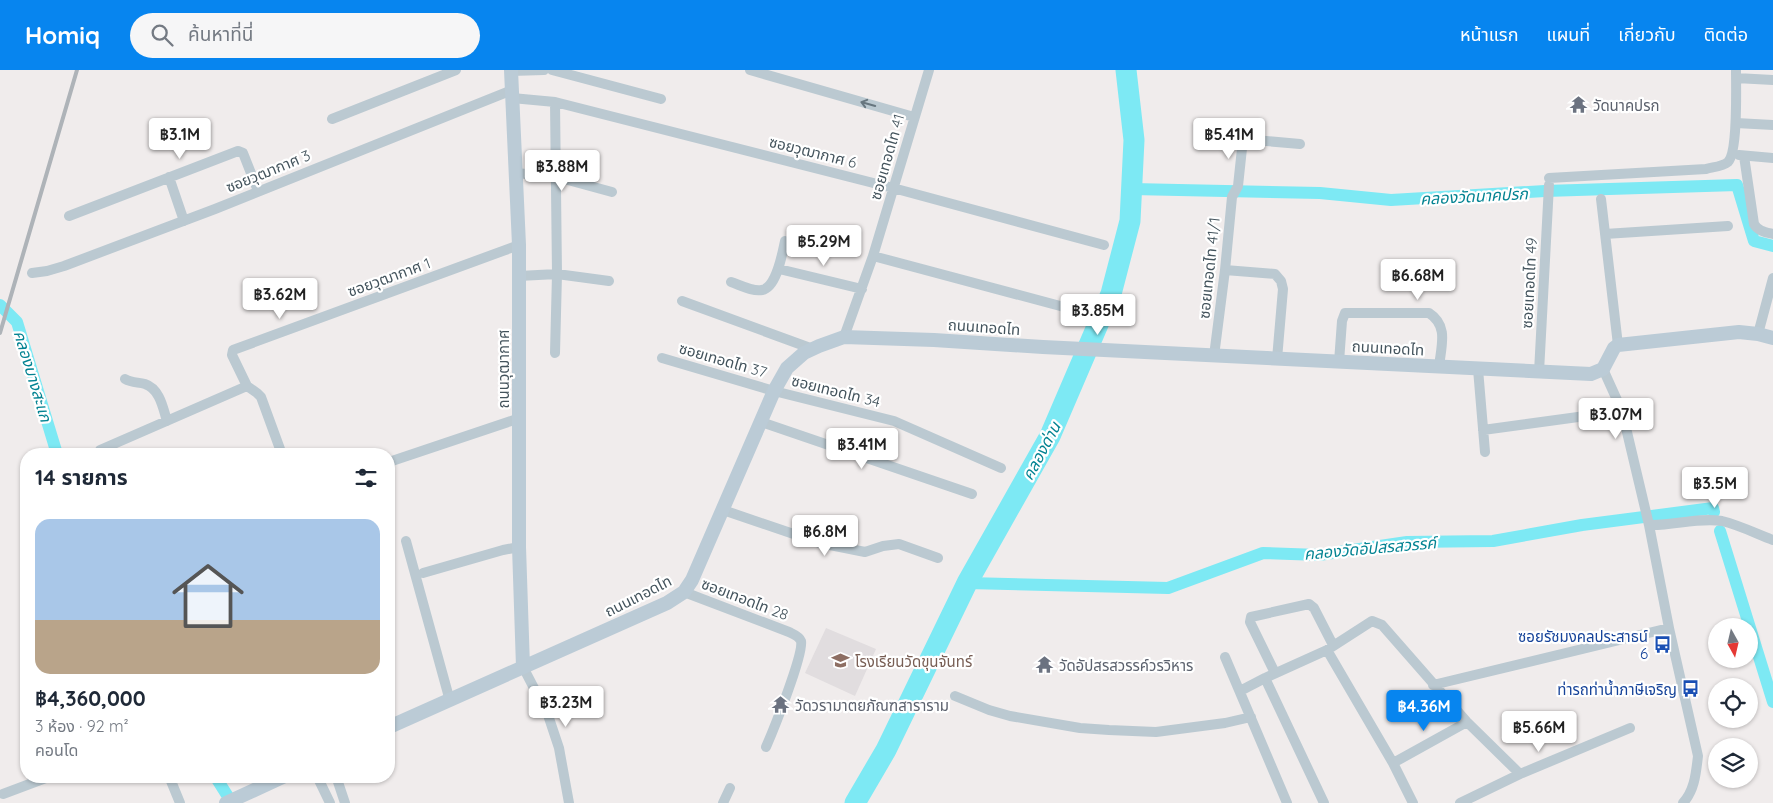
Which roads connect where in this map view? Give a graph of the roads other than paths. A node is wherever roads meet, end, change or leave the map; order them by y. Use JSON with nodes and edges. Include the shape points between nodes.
{"nodes":[{"id":1,"x":456,"y":70,"type":"edge"},
{"id":2,"x":544,"y":70,"type":"edge"},
{"id":3,"x":552,"y":70,"type":"edge"},
{"id":4,"x":750,"y":70,"type":"edge"},
{"id":5,"x":929,"y":70,"type":"edge"},
{"id":6,"x":511,"y":71,"type":"edge"},
{"id":7,"x":1736,"y":74,"type":"edge"},
{"id":8,"x":1773,"y":80,"type":"edge"},
{"id":9,"x":512,"y":94,"type":"junction"},
{"id":10,"x":661,"y":99,"type":"dead end"},
{"id":11,"x":555,"y":102,"type":"junction"},
{"id":12,"x":914,"y":117,"type":"junction"},
{"id":13,"x":332,"y":119,"type":"dead end"},
{"id":14,"x":1736,"y":123,"type":"junction"},
{"id":15,"x":1773,"y":126,"type":"edge"},
{"id":16,"x":1236,"y":129,"type":"dead end"},
{"id":17,"x":1243,"y":139,"type":"junction"},
{"id":18,"x":1300,"y":144,"type":"dead end"},
{"id":19,"x":1732,"y":154,"type":"junction"},
{"id":20,"x":1744,"y":156,"type":"junction"},
{"id":21,"x":1773,"y":158,"type":"edge"},
{"id":22,"x":516,"y":173,"type":"junction"},
{"id":23,"x":169,"y":177,"type":"junction"},
{"id":24,"x":557,"y":177,"type":"junction"},
{"id":25,"x":893,"y":188,"type":"junction"},
{"id":26,"x":258,"y":191,"type":"junction"},
{"id":27,"x":612,"y":192,"type":"dead end"},
{"id":28,"x":1601,"y":199,"type":"dead end"},
{"id":29,"x":69,"y":216,"type":"dead end"},
{"id":30,"x":184,"y":221,"type":"junction"},
{"id":31,"x":1728,"y":226,"type":"dead end"},
{"id":32,"x":1605,"y":234,"type":"junction"},
{"id":33,"x":1773,"y":234,"type":"edge"},
{"id":34,"x":785,"y":241,"type":"dead end"},
{"id":35,"x":519,"y":245,"type":"junction"},
{"id":36,"x":1104,"y":245,"type":"dead end"},
{"id":37,"x":873,"y":256,"type":"junction"},
{"id":38,"x":779,"y":269,"type":"junction"},
{"id":39,"x":1225,"y":270,"type":"junction"},
{"id":40,"x":32,"y":273,"type":"dead end"},
{"id":41,"x":558,"y":274,"type":"junction"},
{"id":42,"x":519,"y":276,"type":"junction"},
{"id":43,"x":1773,"y":278,"type":"edge"},
{"id":44,"x":609,"y":281,"type":"dead end"},
{"id":45,"x":731,"y":282,"type":"dead end"},
{"id":46,"x":862,"y":290,"type":"junction"},
{"id":47,"x":682,"y":301,"type":"dead end"},
{"id":48,"x":1064,"y":307,"type":"dead end"},
{"id":49,"x":1758,"y":334,"type":"junction"},
{"id":50,"x":844,"y":337,"type":"junction"},
{"id":51,"x":1773,"y":338,"type":"edge"},
{"id":52,"x":1618,"y":345,"type":"junction"},
{"id":53,"x":813,"y":349,"type":"junction"},
{"id":54,"x":555,"y":353,"type":"dead end"},
{"id":55,"x":1214,"y":356,"type":"junction"},
{"id":56,"x":662,"y":358,"type":"dead end"},
{"id":57,"x":1277,"y":359,"type":"junction"},
{"id":58,"x":1339,"y":362,"type":"junction"},
{"id":59,"x":1440,"y":367,"type":"junction"},
{"id":60,"x":1478,"y":369,"type":"junction"},
{"id":61,"x":1603,"y":369,"type":"junction"},
{"id":62,"x":1539,"y":372,"type":"junction"},
{"id":63,"x":125,"y":379,"type":"dead end"},
{"id":64,"x":247,"y":386,"type":"junction"},
{"id":65,"x":774,"y":390,"type":"junction"},
{"id":66,"x":1622,"y":411,"type":"junction"},
{"id":67,"x":520,"y":418,"type":"junction"},
{"id":68,"x":167,"y":421,"type":"junction"},
{"id":69,"x":760,"y":422,"type":"junction"},
{"id":70,"x":1483,"y":430,"type":"junction"},
{"id":71,"x":105,"y":448,"type":"edge"},
{"id":72,"x":280,"y":448,"type":"edge"},
{"id":73,"x":1485,"y":452,"type":"dead end"},
{"id":74,"x":395,"y":460,"type":"edge"},
{"id":75,"x":1001,"y":468,"type":"dead end"},
{"id":76,"x":972,"y":494,"type":"dead end"},
{"id":77,"x":723,"y":510,"type":"junction"},
{"id":78,"x":1648,"y":523,"type":"junction"},
{"id":79,"x":1773,"y":540,"type":"edge"},
{"id":80,"x":406,"y":541,"type":"dead end"},
{"id":81,"x":519,"y":547,"type":"junction"},
{"id":82,"x":938,"y":558,"type":"dead end"},
{"id":83,"x":423,"y":573,"type":"dead end"},
{"id":84,"x":684,"y":592,"type":"junction"},
{"id":85,"x":1669,"y":628,"type":"junction"},
{"id":86,"x":1330,"y":647,"type":"junction"},
{"id":87,"x":1225,"y":657,"type":"dead end"},
{"id":88,"x":522,"y":667,"type":"junction"},
{"id":89,"x":1270,"y":676,"type":"junction"},
{"id":90,"x":1433,"y":685,"type":"junction"},
{"id":91,"x":1240,"y":691,"type":"junction"},
{"id":92,"x":955,"y":696,"type":"dead end"},
{"id":93,"x":450,"y":701,"type":"junction"},
{"id":94,"x":1251,"y":717,"type":"junction"},
{"id":95,"x":1467,"y":722,"type":"junction"},
{"id":96,"x":395,"y":724,"type":"edge"},
{"id":97,"x":1630,"y":728,"type":"dead end"},
{"id":98,"x":766,"y":747,"type":"dead end"},
{"id":99,"x":1392,"y":763,"type":"junction"},
{"id":100,"x":1520,"y":774,"type":"junction"},
{"id":101,"x":34,"y":783,"type":"edge"},
{"id":102,"x":172,"y":783,"type":"edge"},
{"id":103,"x":270,"y":783,"type":"edge"},
{"id":104,"x":320,"y":783,"type":"edge"},
{"id":105,"x":338,"y":783,"type":"edge"},
{"id":106,"x":730,"y":788,"type":"dead end"},
{"id":107,"x":3,"y":795,"type":"edge"},
{"id":108,"x":231,"y":801,"type":"edge"},
{"id":109,"x":180,"y":803,"type":"edge"},
{"id":110,"x":330,"y":803,"type":"edge"},
{"id":111,"x":345,"y":803,"type":"edge"},
{"id":112,"x":569,"y":803,"type":"edge"},
{"id":113,"x":723,"y":803,"type":"edge"},
{"id":114,"x":1287,"y":803,"type":"edge"},
{"id":115,"x":1324,"y":803,"type":"edge"},
{"id":116,"x":1412,"y":803,"type":"edge"},
{"id":117,"x":1460,"y":803,"type":"edge"},
{"id":118,"x":1683,"y":803,"type":"edge"}],
"edges":[{"from":1,"to":13,"type":"street"},
{"from":2,"to":6,"type":"street"},
{"from":3,"to":10,"type":"street"},
{"from":12,"to":4,"type":"street","one_way":true},
{"from":5,"to":12,"type":"street","name":"ซอยเทอดไท 41"},
{"from":6,"to":9,"type":"main road","name":"ถนนวุฒากาศ"},
{"from":7,"to":8,"type":"street"},
{"from":7,"to":14,"type":"street"},
{"from":9,"to":11,"type":"street","name":"ซอยวุฒากาศ 6"},
{"from":9,"to":22,"type":"main road","name":"ถนนวุฒากาศ"},
{"from":9,"to":26,"type":"street","name":"ซอยวุฒากาศ 3"},
{"from":11,"to":24,"type":"street"},
{"from":11,"to":25,"type":"street","name":"ซอยวุฒากาศ 6"},
{"from":12,"to":25,"type":"street","name":"ซอยเทอดไท 41"},
{"from":14,"to":15,"type":"street"},
{"from":14,"to":19,"type":"street"},
{"from":16,"to":17,"type":"street"},
{"from":17,"to":18,"type":"street"},
{"from":17,"to":39,"type":"street","name":"ซอยเทอดไท 41/1","via":[[1238,186],[1232,197]]},
{"from":19,"to":20,"type":"street"},
{"from":19,"to":62,"type":"street","name":"ซอยเทอดไท 49","via":[[1728,162],[1706,169],[1549,182]]},
{"from":20,"to":21,"type":"street"},
{"from":20,"to":33,"type":"street","via":[[1754,224],[1760,231]]},
{"from":22,"to":24,"type":"street"},
{"from":22,"to":35,"type":"main road","name":"ถนนวุฒากาศ"},
{"from":23,"to":26,"type":"street","via":[[240,151]]},
{"from":23,"to":29,"type":"street"},
{"from":23,"to":30,"type":"street"},
{"from":24,"to":27,"type":"street"},
{"from":24,"to":41,"type":"street"},
{"from":25,"to":36,"type":"street","name":"ซอยวุฒากาศ 6"},
{"from":25,"to":37,"type":"street","name":"ซอยเทอดไท 41"},
{"from":26,"to":30,"type":"street","name":"ซอยวุฒากาศ 3"},
{"from":28,"to":32,"type":"street"},
{"from":30,"to":40,"type":"street","name":"ซอยวุฒากาศ 3","via":[[60,268]]},
{"from":31,"to":32,"type":"street"},
{"from":32,"to":52,"type":"street"},
{"from":34,"to":38,"type":"street"},
{"from":35,"to":42,"type":"main road","name":"ถนนวุฒากาศ"},
{"from":35,"to":64,"type":"street","name":"ซอยวุฒากาศ 1","via":[[233,350],[232,355]]},
{"from":37,"to":46,"type":"street","name":"ซอยเทอดไท 41"},
{"from":37,"to":48,"type":"street"},
{"from":38,"to":45,"type":"street","via":[[768,287],[762,290]]},
{"from":38,"to":46,"type":"street"},
{"from":39,"to":55,"type":"street","name":"ซอยเทอดไท 41/1"},
{"from":39,"to":57,"type":"street","via":[[1275,274],[1281,281]]},
{"from":41,"to":42,"type":"street"},
{"from":41,"to":44,"type":"street"},
{"from":41,"to":54,"type":"street"},
{"from":42,"to":67,"type":"main road","name":"ถนนวุฒากาศ"},
{"from":43,"to":49,"type":"street"},
{"from":46,"to":50,"type":"street","name":"ซอยเทอดไท 41"},
{"from":47,"to":53,"type":"street"},
{"from":49,"to":51,"type":"main road"},
{"from":49,"to":52,"type":"main road","via":[[1739,332]]},
{"from":50,"to":53,"type":"main road","name":"ถนนเทอดไท"},
{"from":50,"to":55,"type":"main road","name":"ถนนเทอดไท"},
{"from":52,"to":61,"type":"main road"},
{"from":53,"to":65,"type":"main road","name":"ถนนเทอดไท","via":[[787,368]]},
{"from":55,"to":57,"type":"main road","name":"ถนนเทอดไท"},
{"from":56,"to":65,"type":"street","name":"ซอยเทอดไท 37"},
{"from":57,"to":58,"type":"main road","name":"ถนนเทอดไท"},
{"from":58,"to":59,"type":"main road","name":"ถนนเทอดไท"},
{"from":58,"to":59,"type":"street","via":[[1345,313],[1429,313],[1443,330]]},
{"from":59,"to":60,"type":"main road","name":"ถนนเทอดไท"},
{"from":60,"to":62,"type":"main road","name":"ถนนเทอดไท"},
{"from":60,"to":70,"type":"street"},
{"from":61,"to":62,"type":"main road","name":"ถนนเทอดไท","via":[[1590,374]]},
{"from":61,"to":66,"type":"street"},
{"from":63,"to":68,"type":"street","via":[[153,388],[159,395]]},
{"from":64,"to":68,"type":"street"},
{"from":64,"to":72,"type":"street","via":[[261,397]]},
{"from":65,"to":69,"type":"main road","name":"ถนนเทอดไท"},
{"from":65,"to":75,"type":"street","name":"ซอยเทอดไท 34","via":[[894,421]]},
{"from":66,"to":70,"type":"street"},
{"from":66,"to":78,"type":"street"},
{"from":67,"to":74,"type":"street"},
{"from":67,"to":81,"type":"main road","name":"ถนนวุฒากาศ"},
{"from":68,"to":71,"type":"street"},
{"from":69,"to":76,"type":"street"},
{"from":69,"to":77,"type":"main road","name":"ถนนเทอดไท"},
{"from":70,"to":73,"type":"street"},
{"from":77,"to":82,"type":"street","via":[[820,543],[865,552],[899,544]]},
{"from":77,"to":84,"type":"main road","name":"ถนนเทอดไท"},
{"from":78,"to":79,"type":"street","via":[[1662,526],[1722,521]]},
{"from":78,"to":85,"type":"street"},
{"from":80,"to":93,"type":"street"},
{"from":81,"to":83,"type":"street"},
{"from":81,"to":88,"type":"main road","name":"ถนนวุฒากาศ"},
{"from":84,"to":88,"type":"main road","name":"ถนนเทอดไท","via":[[667,603]]},
{"from":84,"to":98,"type":"street","name":"ซอยเทอดไท 28","via":[[789,632],[801,641],[787,695]]},
{"from":85,"to":90,"type":"street"},
{"from":85,"to":118,"type":"street","via":[[1698,756],[1692,788]]},
{"from":86,"to":89,"type":"street"},
{"from":86,"to":89,"type":"street","via":[[1314,608],[1309,604],[1251,617]]},
{"from":86,"to":90,"type":"street","via":[[1375,621]]},
{"from":86,"to":99,"type":"street"},
{"from":87,"to":91,"type":"street"},
{"from":88,"to":93,"type":"main road","name":"ถนนเทอดไท"},
{"from":88,"to":112,"type":"street","via":[[548,715],[559,748]]},
{"from":89,"to":91,"type":"street"},
{"from":89,"to":115,"type":"street"},
{"from":90,"to":95,"type":"street"},
{"from":91,"to":94,"type":"street"},
{"from":92,"to":94,"type":"street","via":[[1010,716],[1080,728],[1156,732]]},
{"from":93,"to":96,"type":"main road","name":"ถนนเทอดไท"},
{"from":94,"to":114,"type":"street"},
{"from":95,"to":99,"type":"street"},
{"from":95,"to":100,"type":"street"},
{"from":97,"to":100,"type":"street"},
{"from":99,"to":116,"type":"street"},
{"from":100,"to":117,"type":"street"},
{"from":101,"to":107,"type":"street"},
{"from":102,"to":109,"type":"street"},
{"from":103,"to":108,"type":"main road"},
{"from":104,"to":110,"type":"street"},
{"from":105,"to":111,"type":"street"},
{"from":106,"to":113,"type":"street"}]}
